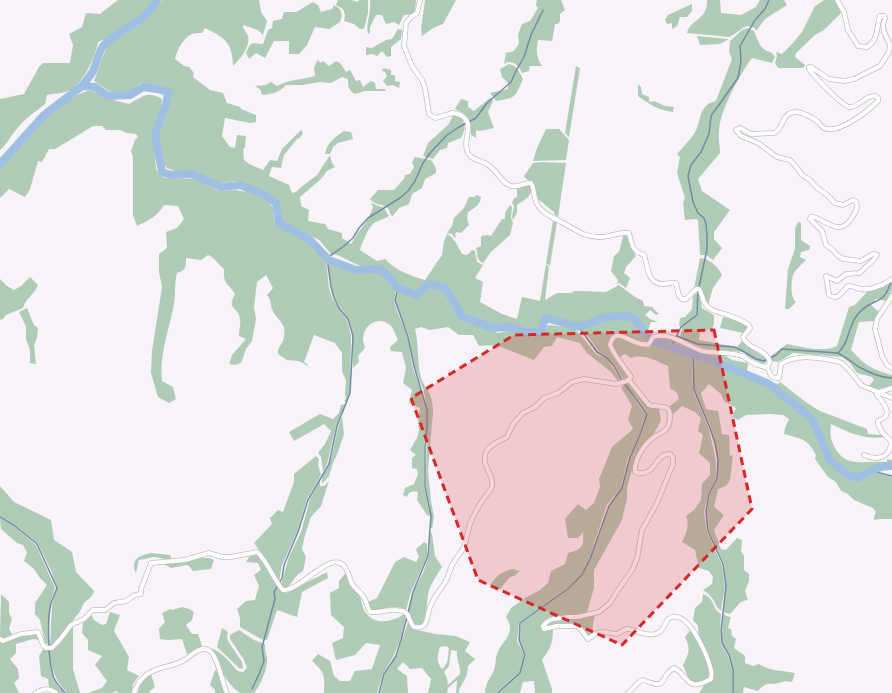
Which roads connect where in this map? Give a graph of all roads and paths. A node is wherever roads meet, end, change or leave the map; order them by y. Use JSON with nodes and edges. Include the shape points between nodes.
{"nodes":[{"id":1,"x":420,"y":0,"type":"edge"},
{"id":2,"x":837,"y":0,"type":"edge"},
{"id":3,"x":892,"y":279,"type":"edge"},
{"id":4,"x":892,"y":296,"type":"edge"},
{"id":5,"x":767,"y":367,"type":"junction"},
{"id":6,"x":892,"y":368,"type":"edge"},
{"id":7,"x":628,"y":380,"type":"junction"},
{"id":8,"x":892,"y":388,"type":"edge"},
{"id":9,"x":878,"y":391,"type":"junction"},
{"id":10,"x":892,"y":398,"type":"edge"},
{"id":11,"x":864,"y":455,"type":"dead end"},
{"id":12,"x":0,"y":639,"type":"edge"},
{"id":13,"x":36,"y":693,"type":"edge"},
{"id":14,"x":56,"y":693,"type":"edge"},
{"id":15,"x":134,"y":693,"type":"edge"},
{"id":16,"x":227,"y":693,"type":"edge"},
{"id":17,"x":628,"y":693,"type":"edge"}],
"edges":[{"from":1,"to":5,"type":"street","via":[[417,13],[406,23],[404,46],[425,88],[429,114],[435,118],[453,113],[465,119],[468,125],[465,144],[468,154],[488,164],[506,184],[516,187],[531,183],[536,202],[543,212],[551,217],[577,232],[593,237],[629,234],[634,250],[644,255],[652,280],[663,284],[676,283],[679,296],[686,299],[699,289],[708,308],[750,325],[743,337],[744,340],[765,353],[770,362]]},
{"from":2,"to":3,"type":"street","via":[[844,12],[848,30],[858,46],[867,47],[874,42],[880,16],[884,16],[883,25],[890,45],[889,52],[880,66],[849,81],[828,79],[811,67],[809,69],[847,106],[856,105],[866,97],[872,96],[878,98],[878,101],[850,123],[835,130],[823,128],[813,118],[796,112],[785,117],[774,133],[751,134],[740,128],[736,130],[741,136],[758,143],[777,157],[790,160],[802,176],[835,203],[843,205],[853,200],[856,202],[857,210],[850,222],[843,227],[838,228],[814,217],[810,219],[822,231],[826,245],[838,256],[861,261],[873,254],[877,255],[860,273],[846,274],[837,281],[826,276],[830,296],[841,295],[848,286],[873,288]]},
{"from":4,"to":6,"type":"street","via":[[875,325],[882,356]]},
{"from":5,"to":7,"type":"street","via":[[750,362],[741,355],[702,351],[679,340],[662,336],[653,337],[648,344],[638,344],[617,335],[610,345],[630,377]]},
{"from":5,"to":9,"type":"street","via":[[771,376],[779,378],[781,364],[790,359],[803,357],[837,361],[850,371],[861,385]]},
{"from":7,"to":12,"type":"street","via":[[609,384],[584,380],[572,382],[523,413],[513,424],[507,437],[488,448],[484,457],[492,485],[472,519],[465,545],[433,601],[427,621],[419,628],[414,628],[404,611],[370,612],[344,565],[339,562],[332,562],[288,590],[283,590],[257,552],[231,557],[209,553],[185,560],[152,563],[141,594],[114,603],[105,610],[94,610],[71,625],[52,648],[43,645],[38,632],[21,634],[3,641]]},
{"from":7,"to":17,"type":"street","via":[[649,405],[666,407],[670,414],[667,428],[645,444],[634,468],[635,472],[649,471],[660,457],[666,454],[673,458],[673,464],[642,530],[632,570],[610,603],[599,612],[553,619],[543,626],[544,629],[578,626],[588,639],[594,633],[617,634],[626,629],[647,635],[660,633],[670,618],[678,617],[685,620],[703,649],[712,671],[711,679],[700,685],[693,684],[686,681],[679,670],[674,668],[663,682],[654,685],[643,680]]},
{"from":8,"to":9,"type":"street"},
{"from":9,"to":10,"type":"street"},
{"from":9,"to":11,"type":"street","via":[[877,395],[887,414],[878,421],[878,424],[891,441],[891,447],[888,453],[880,457]]},
{"from":13,"to":14,"type":"street","via":[[42,689]]},
{"from":15,"to":16,"type":"street","via":[[140,680],[147,674],[177,664],[188,659],[195,651],[204,649],[216,658]]}]}
